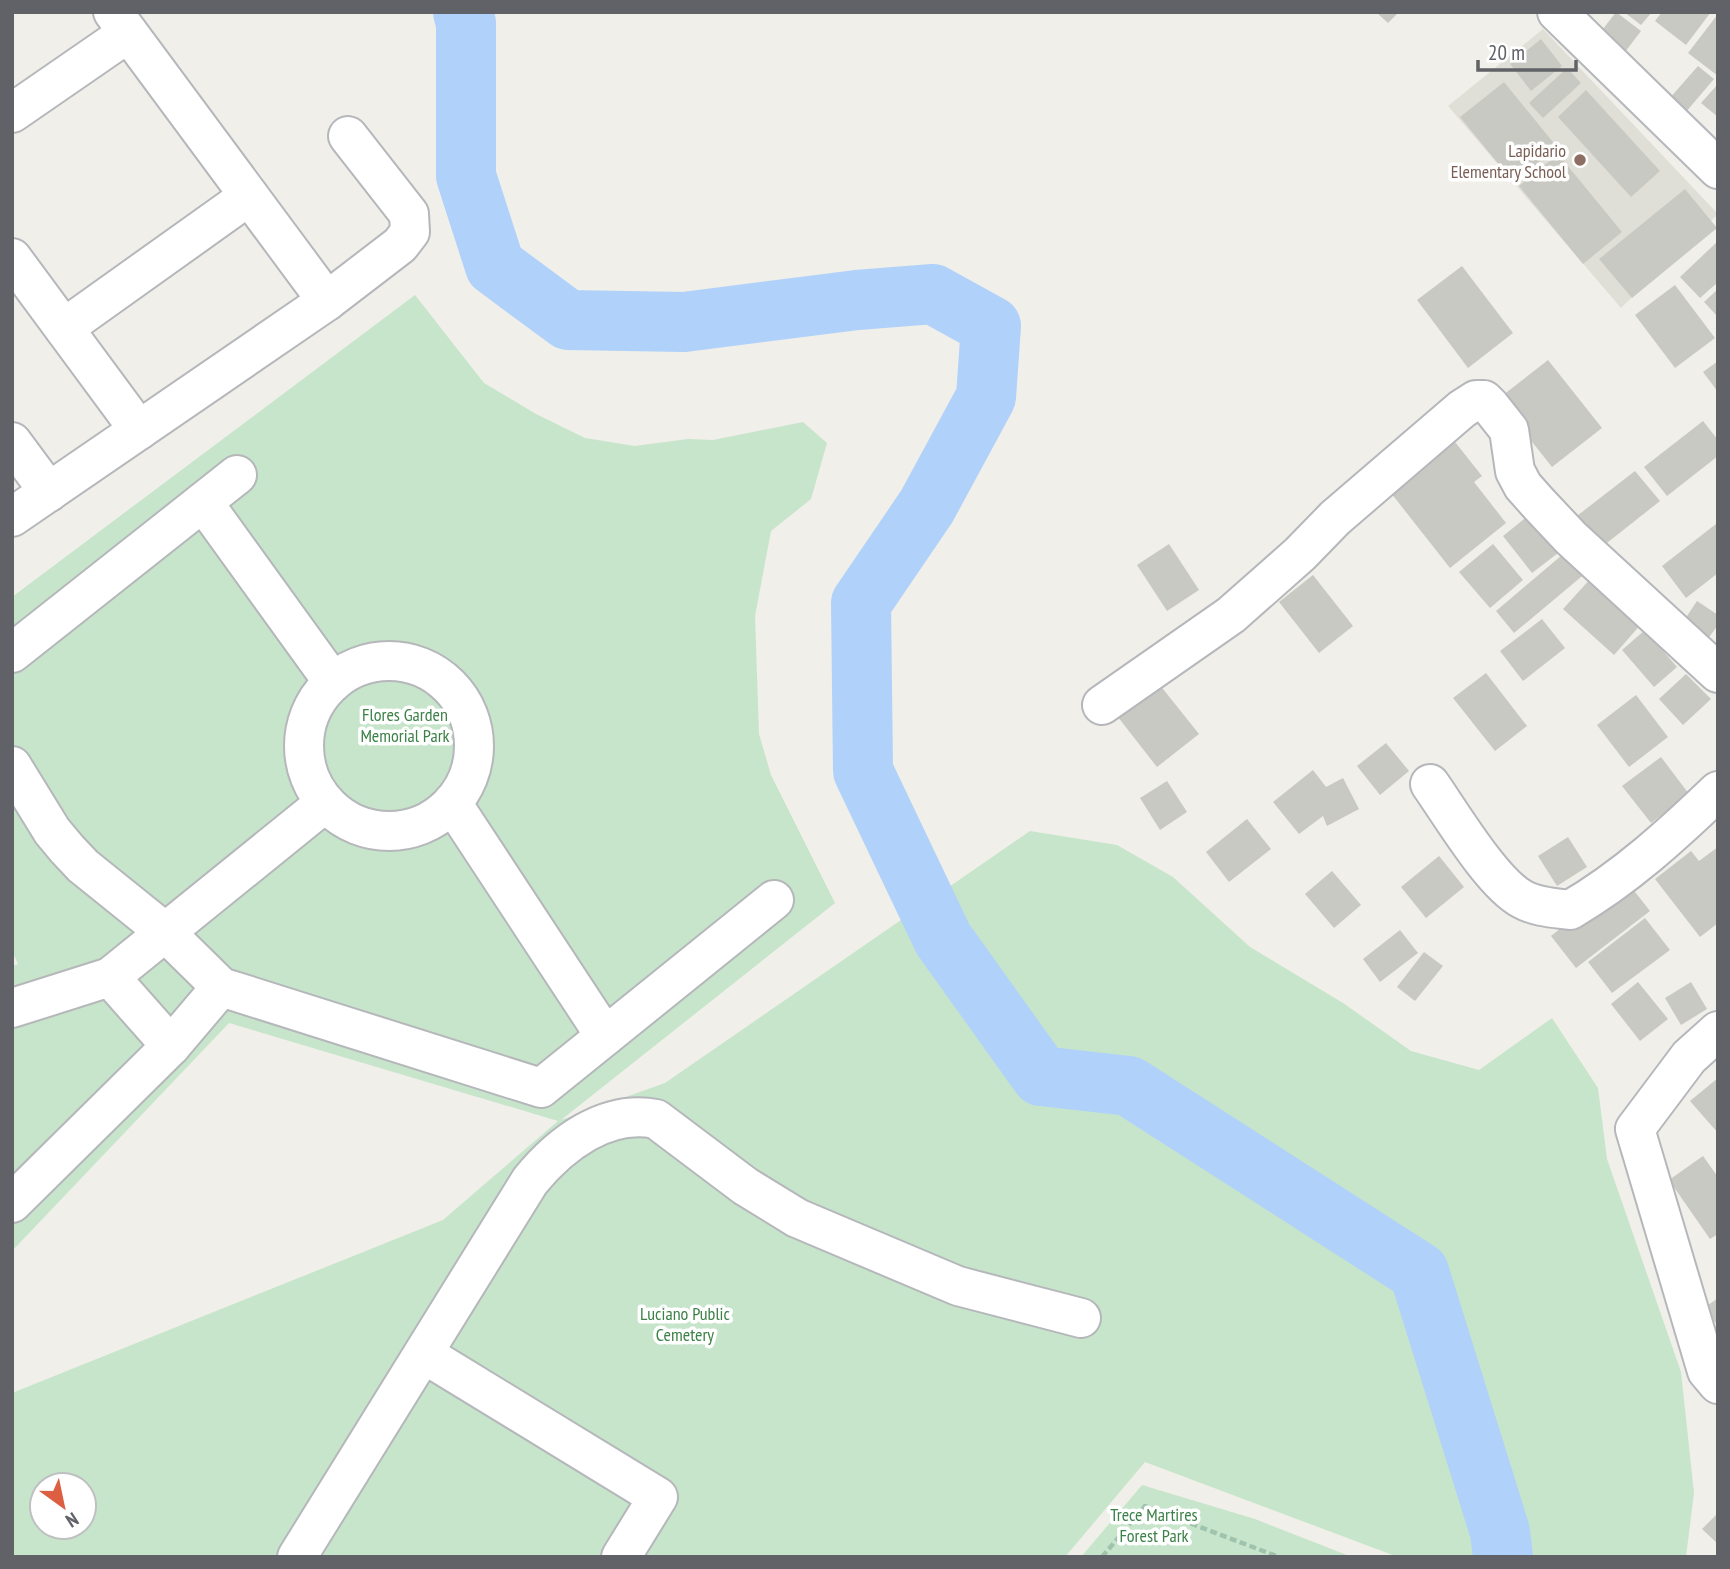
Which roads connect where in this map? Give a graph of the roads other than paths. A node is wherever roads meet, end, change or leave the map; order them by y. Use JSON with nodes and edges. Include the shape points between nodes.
{"nodes":[{"id":1,"x":1557,"y":12,"type":"edge"},
{"id":2,"x":121,"y":23,"type":"edge"},
{"id":3,"x":12,"y":113,"type":"edge"},
{"id":4,"x":348,"y":136,"type":"dead end"},
{"id":5,"x":1718,"y":169,"type":"edge"},
{"id":6,"x":249,"y":196,"type":"junction"},
{"id":7,"x":12,"y":258,"type":"edge"},
{"id":8,"x":327,"y":301,"type":"junction"},
{"id":9,"x":64,"y":328,"type":"junction"},
{"id":10,"x":139,"y":430,"type":"junction"},
{"id":11,"x":12,"y":442,"type":"edge"},
{"id":12,"x":237,"y":475,"type":"dead end"},
{"id":13,"x":49,"y":492,"type":"junction"},
{"id":14,"x":203,"y":502,"type":"junction"},
{"id":15,"x":12,"y":517,"type":"edge"},
{"id":16,"x":12,"y":653,"type":"edge"},
{"id":17,"x":1718,"y":673,"type":"edge"},
{"id":18,"x":333,"y":682,"type":"junction"},
{"id":19,"x":1102,"y":705,"type":"dead end"},
{"id":20,"x":12,"y":766,"type":"edge"},
{"id":21,"x":1430,"y":784,"type":"dead end"},
{"id":22,"x":1718,"y":791,"type":"edge"},
{"id":23,"x":325,"y":803,"type":"junction"},
{"id":24,"x":452,"y":803,"type":"junction"},
{"id":25,"x":774,"y":900,"type":"dead end"},
{"id":26,"x":165,"y":932,"type":"junction"},
{"id":27,"x":110,"y":977,"type":"junction"},
{"id":28,"x":221,"y":987,"type":"junction"},
{"id":29,"x":12,"y":1008,"type":"edge"},
{"id":30,"x":1718,"y":1031,"type":"edge"},
{"id":31,"x":605,"y":1036,"type":"junction"},
{"id":32,"x":171,"y":1046,"type":"junction"},
{"id":33,"x":12,"y":1203,"type":"edge"},
{"id":34,"x":1081,"y":1318,"type":"dead end"},
{"id":35,"x":424,"y":1354,"type":"junction"},
{"id":36,"x":1718,"y":1384,"type":"edge"},
{"id":37,"x":297,"y":1557,"type":"edge"},
{"id":38,"x":621,"y":1557,"type":"edge"}],
"edges":[{"from":1,"to":5,"type":"street"},
{"from":2,"to":3,"type":"street"},
{"from":2,"to":6,"type":"street"},
{"from":4,"to":8,"type":"street","via":[[409,214],[410,232],[400,245]]},
{"from":6,"to":8,"type":"street"},
{"from":6,"to":9,"type":"street"},
{"from":7,"to":9,"type":"street"},
{"from":8,"to":10,"type":"street"},
{"from":9,"to":10,"type":"street"},
{"from":10,"to":13,"type":"street"},
{"from":11,"to":13,"type":"street"},
{"from":12,"to":14,"type":"street"},
{"from":13,"to":15,"type":"street"},
{"from":14,"to":16,"type":"street"},
{"from":14,"to":18,"type":"street"},
{"from":17,"to":19,"type":"street","via":[[1539,504],[1515,471],[1509,430],[1490,405],[1476,400],[1335,518],[1231,615]]},
{"from":18,"to":23,"type":"street","via":[[318,699],[303,740],[312,784]]},
{"from":18,"to":24,"type":"street","via":[[355,668],[405,663],[429,671],[450,687],[465,707],[473,731],[473,757],[466,781]]},
{"from":20,"to":26,"type":"street","via":[[67,849]]},
{"from":21,"to":22,"type":"street","via":[[1485,862],[1518,897],[1570,910],[1663,844]]},
{"from":23,"to":24,"type":"street","via":[[364,828],[388,832],[434,819]]},
{"from":23,"to":26,"type":"street"},
{"from":24,"to":31,"type":"street"},
{"from":25,"to":31,"type":"street"},
{"from":26,"to":27,"type":"street"},
{"from":26,"to":28,"type":"street"},
{"from":27,"to":29,"type":"street"},
{"from":27,"to":32,"type":"street"},
{"from":28,"to":31,"type":"street","via":[[541,1088]]},
{"from":28,"to":32,"type":"street"},
{"from":30,"to":36,"type":"street","via":[[1689,1056],[1635,1129],[1707,1371]]},
{"from":32,"to":33,"type":"street"},
{"from":34,"to":35,"type":"street","via":[[958,1286],[797,1218],[735,1179],[656,1119],[641,1116],[612,1121],[586,1133],[539,1169]]},
{"from":35,"to":37,"type":"street"},
{"from":35,"to":38,"type":"street","via":[[658,1497]]}]}
